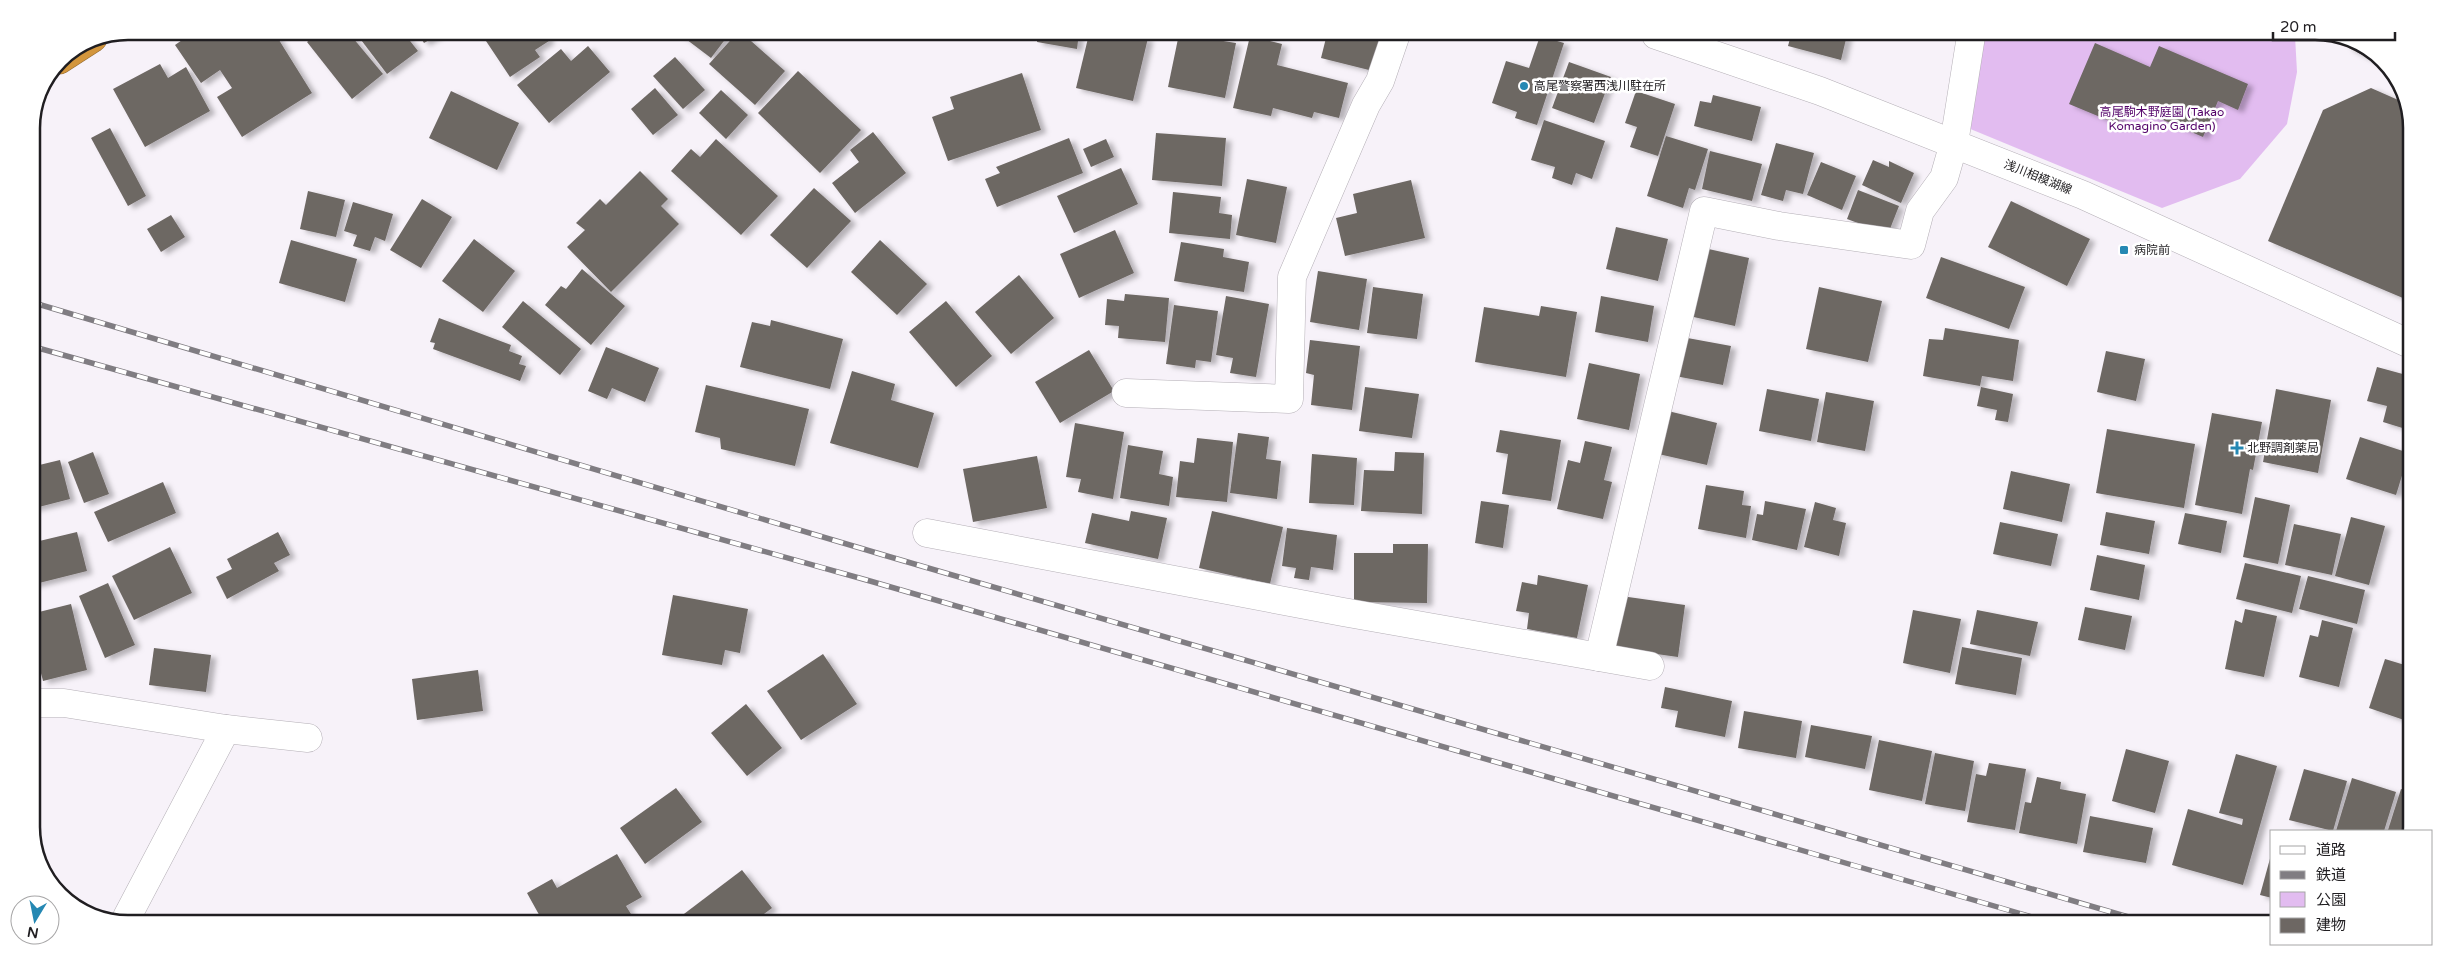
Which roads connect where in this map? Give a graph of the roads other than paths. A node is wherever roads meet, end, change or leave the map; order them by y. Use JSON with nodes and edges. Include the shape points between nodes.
{"nodes":[{"id":1,"x":1394,"y":40,"type":"edge"},
{"id":2,"x":1671,"y":40,"type":"edge"},
{"id":3,"x":1970,"y":40,"type":"edge"},
{"id":4,"x":1954,"y":143,"type":"junction"},
{"id":5,"x":2403,"y":341,"type":"edge"},
{"id":6,"x":1126,"y":393,"type":"dead end"},
{"id":7,"x":927,"y":533,"type":"dead end"},
{"id":8,"x":1599,"y":657,"type":"junction"},
{"id":9,"x":1650,"y":666,"type":"dead end"},
{"id":10,"x":40,"y":703,"type":"edge"},
{"id":11,"x":226,"y":729,"type":"junction"},
{"id":12,"x":308,"y":738,"type":"dead end"},
{"id":13,"x":128,"y":915,"type":"edge"}],
"edges":[{"from":1,"to":6,"type":"street","via":[[1380,81],[1366,105],[1292,277],[1289,400]]},
{"from":2,"to":4,"type":"street","name":"浅川相模湖線","via":[[1820,90]]},
{"from":3,"to":4,"type":"street"},
{"from":4,"to":5,"type":"street","name":"浅川相模湖線","via":[[2083,195]]},
{"from":4,"to":8,"type":"street","via":[[1944,178],[1920,211],[1911,245],[1779,226],[1704,211]]},
{"from":7,"to":8,"type":"street"},
{"from":8,"to":9,"type":"street"},
{"from":10,"to":11,"type":"street","via":[[64,703]]},
{"from":11,"to":12,"type":"street"},
{"from":11,"to":13,"type":"street"}]}
